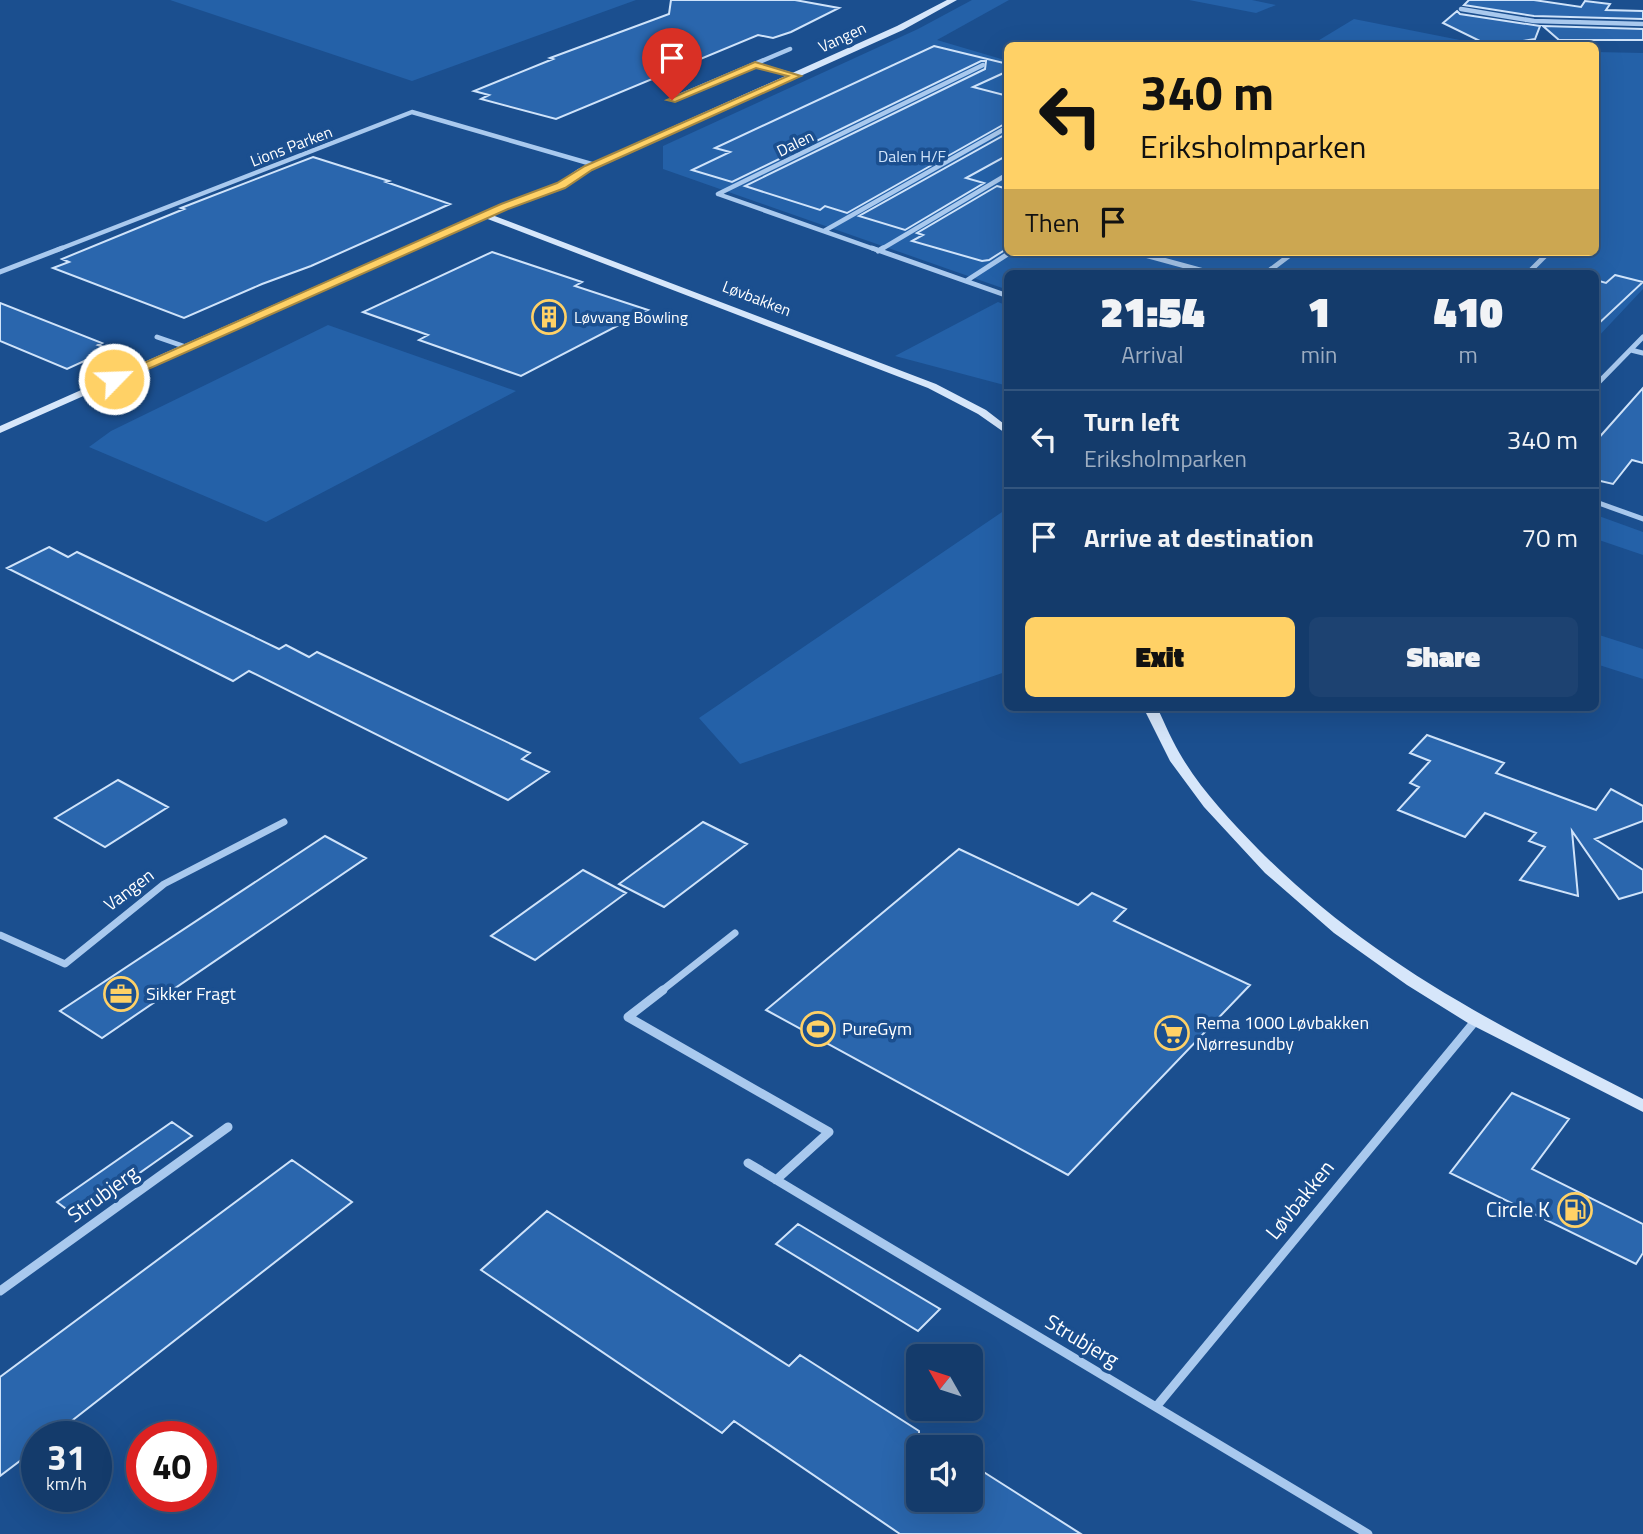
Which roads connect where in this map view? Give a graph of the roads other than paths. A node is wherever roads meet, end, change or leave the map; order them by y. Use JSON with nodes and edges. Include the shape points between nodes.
{"nodes":[{"id":1,"x":953,"y":0,"type":"edge"},
{"id":2,"x":1461,"y":9,"type":"dead end"},
{"id":3,"x":1643,"y":24,"type":"edge"},
{"id":4,"x":790,"y":50,"type":"dead end"},
{"id":5,"x":755,"y":65,"type":"junction"},
{"id":6,"x":983,"y":65,"type":"dead end"},
{"id":7,"x":796,"y":76,"type":"junction"},
{"id":8,"x":672,"y":100,"type":"dead end"},
{"id":9,"x":1004,"y":129,"type":"edge"},
{"id":10,"x":592,"y":167,"type":"junction"},
{"id":11,"x":1004,"y":176,"type":"edge"},
{"id":12,"x":485,"y":215,"type":"junction"},
{"id":13,"x":824,"y":231,"type":"junction"},
{"id":14,"x":878,"y":251,"type":"junction"},
{"id":15,"x":1005,"y":256,"type":"edge"},
{"id":16,"x":1149,"y":256,"type":"edge"},
{"id":17,"x":1289,"y":256,"type":"edge"},
{"id":18,"x":1545,"y":256,"type":"dead end"},
{"id":19,"x":1200,"y":270,"type":"edge"},
{"id":20,"x":1270,"y":270,"type":"edge"},
{"id":21,"x":1531,"y":270,"type":"edge"},
{"id":22,"x":0,"y":272,"type":"edge"},
{"id":23,"x":966,"y":281,"type":"junction"},
{"id":24,"x":1004,"y":295,"type":"edge"},
{"id":25,"x":157,"y":337,"type":"dead end"},
{"id":26,"x":1643,"y":337,"type":"edge"},
{"id":27,"x":186,"y":347,"type":"junction"},
{"id":28,"x":1631,"y":350,"type":"junction"},
{"id":29,"x":1643,"y":353,"type":"edge"},
{"id":30,"x":1599,"y":382,"type":"edge"},
{"id":31,"x":1004,"y":429,"type":"edge"},
{"id":32,"x":0,"y":430,"type":"edge"},
{"id":33,"x":1599,"y":503,"type":"edge"},
{"id":34,"x":1643,"y":519,"type":"edge"},
{"id":35,"x":1152,"y":711,"type":"edge"},
{"id":36,"x":284,"y":822,"type":"dead end"},
{"id":37,"x":735,"y":933,"type":"dead end"},
{"id":38,"x":0,"y":935,"type":"edge"},
{"id":39,"x":1476,"y":1020,"type":"junction"},
{"id":40,"x":1643,"y":1106,"type":"edge"},
{"id":41,"x":228,"y":1127,"type":"dead end"},
{"id":42,"x":748,"y":1163,"type":"dead end"},
{"id":43,"x":776,"y":1180,"type":"junction"},
{"id":44,"x":0,"y":1292,"type":"edge"},
{"id":45,"x":1156,"y":1408,"type":"junction"},
{"id":46,"x":1368,"y":1534,"type":"edge"}],
"edges":[{"from":1,"to":7,"type":"street","name":"Vangen"},
{"from":2,"to":3,"type":"street","via":[[1534,21]]},
{"from":4,"to":5,"type":"street"},
{"from":5,"to":7,"type":"street"},
{"from":5,"to":8,"type":"street"},
{"from":6,"to":13,"type":"street","name":"Dalen","via":[[718,194]]},
{"from":7,"to":10,"type":"street","name":"Vangen"},
{"from":9,"to":13,"type":"street"},
{"from":10,"to":12,"type":"street","name":"Vangen","via":[[561,186]]},
{"from":10,"to":22,"type":"street","name":"Lions Parken","via":[[412,112]]},
{"from":11,"to":14,"type":"street"},
{"from":12,"to":27,"type":"street","name":"Vangen"},
{"from":12,"to":31,"type":"street","name":"Løvbakken","via":[[932,386]]},
{"from":13,"to":14,"type":"street","name":"Dalen"},
{"from":14,"to":23,"type":"street","name":"Dalen"},
{"from":15,"to":23,"type":"street"},
{"from":16,"to":19,"type":"street"},
{"from":17,"to":20,"type":"street"},
{"from":18,"to":21,"type":"street"},
{"from":23,"to":24,"type":"street","name":"Dalen"},
{"from":25,"to":27,"type":"street"},
{"from":26,"to":28,"type":"street"},
{"from":27,"to":32,"type":"street","name":"Vangen"},
{"from":28,"to":29,"type":"street"},
{"from":28,"to":30,"type":"street"},
{"from":33,"to":34,"type":"street"},
{"from":35,"to":39,"type":"street","via":[[1181,766],[1237,837],[1283,881],[1349,937]]},
{"from":36,"to":38,"type":"street","name":"Vangen","via":[[164,884],[65,964]]},
{"from":37,"to":43,"type":"street","via":[[628,1017],[829,1132]]},
{"from":39,"to":40,"type":"street"},
{"from":39,"to":45,"type":"street","name":"Løvbakken"},
{"from":41,"to":44,"type":"street","name":"Strubjerg"},
{"from":42,"to":43,"type":"street","name":"Strubjerg"},
{"from":43,"to":45,"type":"street","name":"Strubjerg"},
{"from":45,"to":46,"type":"street","name":"Strubjerg"}]}
